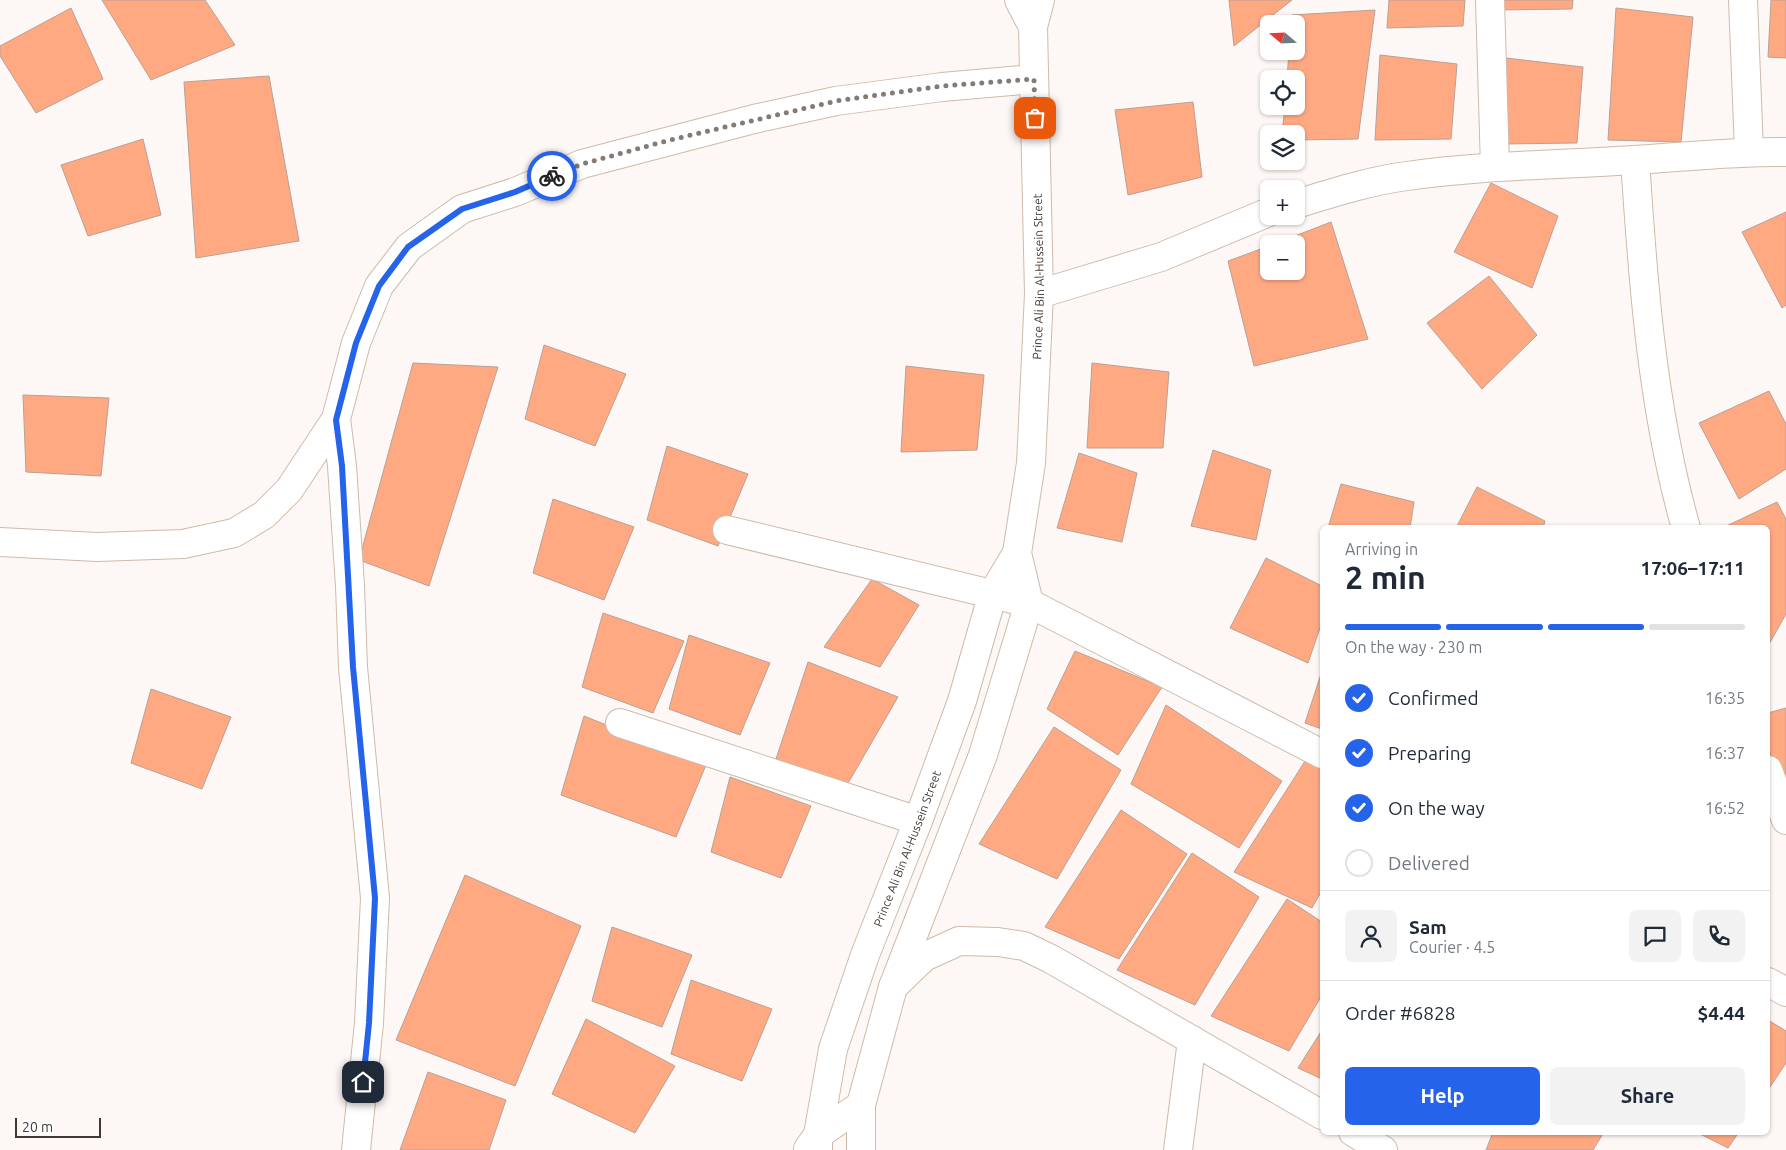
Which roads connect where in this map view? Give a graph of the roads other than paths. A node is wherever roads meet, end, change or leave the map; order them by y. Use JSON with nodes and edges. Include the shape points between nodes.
{"nodes":[{"id":1,"x":1019,"y":0,"type":"edge"},
{"id":2,"x":1040,"y":0,"type":"edge"},
{"id":3,"x":1490,"y":0,"type":"edge"},
{"id":4,"x":1743,"y":0,"type":"edge"},
{"id":5,"x":1033,"y":27,"type":"junction"},
{"id":6,"x":1034,"y":79,"type":"junction"},
{"id":7,"x":1749,"y":151,"type":"junction"},
{"id":8,"x":1786,"y":152,"type":"edge"},
{"id":9,"x":1635,"y":160,"type":"junction"},
{"id":10,"x":1495,"y":168,"type":"junction"},
{"id":11,"x":1305,"y":201,"type":"edge"},
{"id":12,"x":1260,"y":216,"type":"edge"},
{"id":13,"x":1039,"y":294,"type":"junction"},
{"id":14,"x":336,"y":420,"type":"junction"},
{"id":15,"x":1685,"y":525,"type":"edge"},
{"id":16,"x":727,"y":530,"type":"dead end"},
{"id":17,"x":0,"y":542,"type":"edge"},
{"id":18,"x":1017,"y":553,"type":"junction"},
{"id":19,"x":993,"y":593,"type":"junction"},
{"id":20,"x":1029,"y":603,"type":"junction"},
{"id":21,"x":620,"y":723,"type":"dead end"},
{"id":22,"x":1320,"y":753,"type":"edge"},
{"id":23,"x":1770,"y":776,"type":"edge"},
{"id":24,"x":1786,"y":820,"type":"edge"},
{"id":25,"x":918,"y":821,"type":"junction"},
{"id":26,"x":1770,"y":983,"type":"edge"},
{"id":27,"x":893,"y":987,"type":"junction"},
{"id":28,"x":1786,"y":992,"type":"edge"},
{"id":29,"x":1192,"y":1040,"type":"junction"},
{"id":30,"x":861,"y":1105,"type":"junction"},
{"id":31,"x":1320,"y":1114,"type":"edge"},
{"id":32,"x":1358,"y":1135,"type":"edge"},
{"id":33,"x":814,"y":1145,"type":"edge"},
{"id":34,"x":356,"y":1150,"type":"edge"},
{"id":35,"x":862,"y":1150,"type":"edge"},
{"id":36,"x":1178,"y":1150,"type":"edge"},
{"id":37,"x":1383,"y":1150,"type":"edge"}],
"edges":[{"from":1,"to":5,"type":"street"},
{"from":2,"to":5,"type":"street","name":"Prince Ali Bin Al-Hussein Street"},
{"from":3,"to":10,"type":"street"},
{"from":4,"to":7,"type":"street"},
{"from":5,"to":6,"type":"street","name":"Prince Ali Bin Al-Hussein Street"},
{"from":6,"to":13,"type":"street","name":"Prince Ali Bin Al-Hussein Street"},
{"from":6,"to":14,"type":"street","via":[[942,86],[836,101],[754,119],[582,164],[515,192],[462,209],[408,247],[379,286],[356,343]]},
{"from":7,"to":8,"type":"street"},
{"from":7,"to":9,"type":"street"},
{"from":9,"to":10,"type":"street"},
{"from":9,"to":15,"type":"street","via":[[1653,364]]},
{"from":10,"to":11,"type":"street","via":[[1406,176]]},
{"from":12,"to":13,"type":"street","via":[[1161,257]]},
{"from":13,"to":18,"type":"street","name":"Prince Ali Bin Al-Hussein Street","via":[[1031,463]]},
{"from":14,"to":17,"type":"street","via":[[289,490],[264,515],[234,534],[183,544],[97,547]]},
{"from":14,"to":34,"type":"street","via":[[342,466],[353,667],[375,898],[369,1023]]},
{"from":16,"to":19,"type":"street"},
{"from":18,"to":19,"type":"street","name":"Prince Ali Bin Al-Hussein Street"},
{"from":18,"to":20,"type":"street","name":"Prince Ali Bin Al-Hussein Street"},
{"from":19,"to":20,"type":"street"},
{"from":19,"to":25,"type":"street","name":"Prince Ali Bin Al-Hussein Street","via":[[962,701]]},
{"from":20,"to":22,"type":"street"},
{"from":20,"to":27,"type":"street","via":[[983,754]]},
{"from":21,"to":25,"type":"street"},
{"from":23,"to":24,"type":"street"},
{"from":25,"to":33,"type":"street","name":"Prince Ali Bin Al-Hussein Street","via":[[865,955],[833,1049]]},
{"from":26,"to":28,"type":"street"},
{"from":27,"to":29,"type":"street","via":[[924,958],[959,941],[1024,946]]},
{"from":27,"to":30,"type":"street"},
{"from":29,"to":31,"type":"street"},
{"from":29,"to":36,"type":"street"},
{"from":30,"to":33,"type":"street"},
{"from":30,"to":35,"type":"street"},
{"from":32,"to":37,"type":"street"}]}
